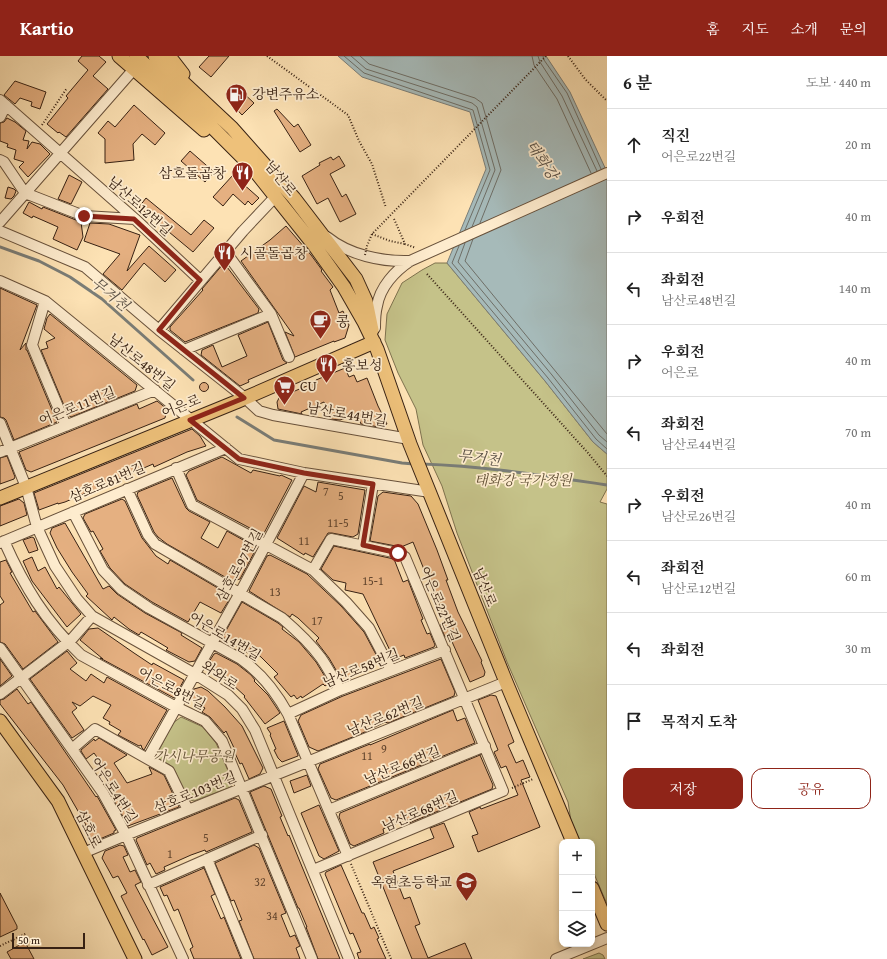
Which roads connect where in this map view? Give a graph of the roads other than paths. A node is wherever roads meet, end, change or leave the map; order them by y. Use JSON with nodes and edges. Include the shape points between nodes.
{"nodes":[{"id":1,"x":119,"y":56,"type":"edge"},
{"id":2,"x":136,"y":56,"type":"edge"},
{"id":3,"x":155,"y":56,"type":"edge"},
{"id":4,"x":169,"y":56,"type":"edge"},
{"id":5,"x":134,"y":69,"type":"junction"},
{"id":6,"x":205,"y":103,"type":"junction"},
{"id":7,"x":2,"y":109,"type":"edge"},
{"id":8,"x":61,"y":153,"type":"junction"},
{"id":9,"x":0,"y":160,"type":"edge"},
{"id":10,"x":607,"y":173,"type":"edge"},
{"id":11,"x":26,"y":193,"type":"junction"},
{"id":12,"x":276,"y":196,"type":"junction"},
{"id":13,"x":134,"y":219,"type":"junction"},
{"id":14,"x":0,"y":222,"type":"edge"},
{"id":15,"x":0,"y":231,"type":"edge"},
{"id":16,"x":321,"y":232,"type":"junction"},
{"id":17,"x":225,"y":251,"type":"junction"},
{"id":18,"x":410,"y":261,"type":"junction"},
{"id":19,"x":200,"y":280,"type":"junction"},
{"id":20,"x":0,"y":281,"type":"edge"},
{"id":21,"x":384,"y":286,"type":"junction"},
{"id":22,"x":344,"y":287,"type":"junction"},
{"id":23,"x":366,"y":300,"type":"junction"},
{"id":24,"x":45,"y":301,"type":"junction"},
{"id":25,"x":271,"y":314,"type":"junction"},
{"id":26,"x":159,"y":330,"type":"junction"},
{"id":27,"x":374,"y":342,"type":"junction"},
{"id":28,"x":184,"y":350,"type":"junction"},
{"id":29,"x":289,"y":356,"type":"dead end"},
{"id":30,"x":155,"y":390,"type":"junction"},
{"id":31,"x":240,"y":400,"type":"junction"},
{"id":32,"x":194,"y":418,"type":"junction"},
{"id":33,"x":0,"y":423,"type":"edge"},
{"id":34,"x":66,"y":426,"type":"junction"},
{"id":35,"x":409,"y":442,"type":"junction"},
{"id":36,"x":226,"y":448,"type":"junction"},
{"id":37,"x":5,"y":450,"type":"edge"},
{"id":38,"x":176,"y":468,"type":"junction"},
{"id":39,"x":304,"y":473,"type":"junction"},
{"id":40,"x":373,"y":484,"type":"junction"},
{"id":41,"x":26,"y":487,"type":"junction"},
{"id":42,"x":127,"y":489,"type":"junction"},
{"id":43,"x":430,"y":492,"type":"junction"},
{"id":44,"x":0,"y":498,"type":"edge"},
{"id":45,"x":73,"y":512,"type":"junction"},
{"id":46,"x":37,"y":527,"type":"junction"},
{"id":47,"x":2,"y":542,"type":"edge"},
{"id":48,"x":266,"y":544,"type":"junction"},
{"id":49,"x":363,"y":545,"type":"junction"},
{"id":50,"x":313,"y":570,"type":"junction"},
{"id":51,"x":240,"y":593,"type":"junction"},
{"id":52,"x":92,"y":616,"type":"junction"},
{"id":53,"x":68,"y":642,"type":"junction"},
{"id":54,"x":212,"y":642,"type":"junction"},
{"id":55,"x":0,"y":648,"type":"edge"},
{"id":56,"x":445,"y":650,"type":"junction"},
{"id":57,"x":391,"y":670,"type":"junction"},
{"id":58,"x":195,"y":674,"type":"junction"},
{"id":59,"x":22,"y":678,"type":"junction"},
{"id":60,"x":506,"y":682,"type":"junction"},
{"id":61,"x":340,"y":690,"type":"junction"},
{"id":62,"x":0,"y":694,"type":"edge"},
{"id":63,"x":465,"y":698,"type":"junction"},
{"id":64,"x":176,"y":707,"type":"junction"},
{"id":65,"x":288,"y":714,"type":"junction"},
{"id":66,"x":0,"y":722,"type":"edge"},
{"id":67,"x":485,"y":746,"type":"junction"},
{"id":68,"x":72,"y":748,"type":"junction"},
{"id":69,"x":148,"y":758,"type":"junction"},
{"id":70,"x":309,"y":762,"type":"junction"},
{"id":71,"x":274,"y":776,"type":"junction"},
{"id":72,"x":242,"y":788,"type":"junction"},
{"id":73,"x":504,"y":791,"type":"joint"},
{"id":74,"x":188,"y":810,"type":"junction"},
{"id":75,"x":329,"y":810,"type":"junction"},
{"id":76,"x":126,"y":835,"type":"junction"},
{"id":77,"x":262,"y":835,"type":"junction"},
{"id":78,"x":572,"y":839,"type":"edge"},
{"id":79,"x":83,"y":854,"type":"junction"},
{"id":80,"x":348,"y":856,"type":"junction"},
{"id":81,"x":207,"y":859,"type":"junction"},
{"id":82,"x":313,"y":870,"type":"junction"},
{"id":83,"x":148,"y":884,"type":"junction"},
{"id":84,"x":595,"y":895,"type":"edge"},
{"id":85,"x":607,"y":924,"type":"edge"},
{"id":86,"x":607,"y":938,"type":"edge"},
{"id":87,"x":135,"y":959,"type":"edge"},
{"id":88,"x":184,"y":959,"type":"edge"},
{"id":89,"x":248,"y":959,"type":"edge"},
{"id":90,"x":312,"y":959,"type":"edge"},
{"id":91,"x":349,"y":959,"type":"edge"},
{"id":92,"x":556,"y":959,"type":"edge"}],
"edges":[{"from":1,"to":5,"type":"main road"},
{"from":2,"to":12,"type":"main road","name":"남산로","via":[[232,146]]},
{"from":3,"to":6,"type":"main road"},
{"from":4,"to":6,"type":"main road"},
{"from":5,"to":8,"type":"street"},
{"from":5,"to":12,"type":"main road"},
{"from":6,"to":16,"type":"main road","name":"남산로","via":[[275,175]]},
{"from":7,"to":8,"type":"street","name":"남산로12번길","via":[[37,132]]},
{"from":8,"to":11,"type":"street"},
{"from":8,"to":13,"type":"street","name":"남산로12번길"},
{"from":9,"to":11,"type":"street"},
{"from":10,"to":18,"type":"street","via":[[420,252]]},
{"from":11,"to":13,"type":"street","via":[[84,216]]},
{"from":11,"to":14,"type":"street"},
{"from":12,"to":17,"type":"street"},
{"from":12,"to":22,"type":"main road","name":"남산로"},
{"from":13,"to":19,"type":"street","name":"남산로12번길"},
{"from":15,"to":26,"type":"street","name":"남산로44번길","via":[[85,268]]},
{"from":16,"to":18,"type":"street","via":[[348,250],[390,261]]},
{"from":16,"to":23,"type":"main road","name":"남산로","via":[[356,279]]},
{"from":17,"to":19,"type":"street"},
{"from":17,"to":25,"type":"street"},
{"from":18,"to":21,"type":"street"},
{"from":19,"to":26,"type":"street"},
{"from":20,"to":24,"type":"street","name":"남산로48번길"},
{"from":21,"to":23,"type":"street","via":[[379,294]]},
{"from":21,"to":27,"type":"street","via":[[377,305]]},
{"from":22,"to":23,"type":"street","via":[[350,294]]},
{"from":22,"to":27,"type":"main road","name":"남산로"},
{"from":23,"to":27,"type":"main road","name":"남산로"},
{"from":24,"to":30,"type":"street","name":"남산로48번길"},
{"from":24,"to":34,"type":"street","via":[[32,345]]},
{"from":25,"to":28,"type":"street"},
{"from":25,"to":29,"type":"street"},
{"from":26,"to":28,"type":"street","name":"남산로44번길"},
{"from":27,"to":31,"type":"main road","name":"어은로"},
{"from":27,"to":35,"type":"main road","name":"남산로"},
{"from":28,"to":31,"type":"street","name":"남산로44번길"},
{"from":30,"to":32,"type":"street","name":"남산로48번길"},
{"from":30,"to":34,"type":"street","name":"어은로11번길"},
{"from":31,"to":32,"type":"main road","name":"어은로"},
{"from":31,"to":35,"type":"street","name":"남산로44번길","via":[[259,411],[273,415]]},
{"from":32,"to":36,"type":"street","name":"남산로48번길"},
{"from":32,"to":41,"type":"main road","name":"어은로"},
{"from":33,"to":37,"type":"street"},
{"from":34,"to":37,"type":"street","name":"어은로11번길"},
{"from":35,"to":43,"type":"main road","name":"남산로"},
{"from":36,"to":38,"type":"street","name":"삼호로81번길"},
{"from":36,"to":39,"type":"street","name":"남산로48번길","via":[[239,459]]},
{"from":37,"to":41,"type":"street"},
{"from":38,"to":42,"type":"street","name":"삼호로81번길"},
{"from":38,"to":48,"type":"street","via":[[192,505]]},
{"from":39,"to":40,"type":"street","name":"남산로48번길"},
{"from":39,"to":48,"type":"street","name":"삼호로97번길"},
{"from":40,"to":43,"type":"street","name":"남산로48번길"},
{"from":40,"to":49,"type":"street"},
{"from":41,"to":44,"type":"main road","name":"어은로"},
{"from":41,"to":46,"type":"street","name":"와와로"},
{"from":42,"to":45,"type":"street","name":"삼호로81번길"},
{"from":42,"to":51,"type":"street","via":[[148,535],[155,544]]},
{"from":43,"to":60,"type":"main road","name":"남산로"},
{"from":45,"to":46,"type":"street","name":"삼호로81번길"},
{"from":45,"to":54,"type":"street","name":"어은로14번길","via":[[102,570],[121,589],[149,608]]},
{"from":46,"to":47,"type":"street","name":"삼호로81번길"},
{"from":46,"to":52,"type":"street","name":"와와로","via":[[56,566],[77,599]]},
{"from":47,"to":53,"type":"street","name":"어은로8번길","via":[[32,596]]},
{"from":48,"to":50,"type":"street"},
{"from":48,"to":51,"type":"street","name":"삼호로97번길"},
{"from":49,"to":50,"type":"street","name":"어은로22번길","via":[[330,539]]},
{"from":49,"to":56,"type":"street","name":"어은로22번길","via":[[405,557]]},
{"from":50,"to":57,"type":"street","via":[[369,628]]},
{"from":51,"to":54,"type":"street","name":"삼호로97번길"},
{"from":51,"to":61,"type":"street","via":[[282,618],[293,628],[322,659]]},
{"from":52,"to":53,"type":"street"},
{"from":52,"to":58,"type":"street","name":"와와로"},
{"from":53,"to":59,"type":"street"},
{"from":53,"to":64,"type":"street","name":"어은로8번길","via":[[81,655]]},
{"from":54,"to":58,"type":"street","name":"삼호로97번길"},
{"from":54,"to":65,"type":"street","name":"어은로14번길","via":[[252,666],[279,698]]},
{"from":55,"to":59,"type":"street","name":"어은로4번길"},
{"from":56,"to":57,"type":"street","name":"남산로58번길"},
{"from":56,"to":63,"type":"street","name":"어은로22번길"},
{"from":57,"to":61,"type":"street","name":"남산로58번길"},
{"from":58,"to":64,"type":"street","name":"삼호로97번길"},
{"from":58,"to":71,"type":"street","name":"와와로","via":[[228,695],[242,709],[255,730]]},
{"from":59,"to":62,"type":"street"},
{"from":59,"to":68,"type":"street","name":"어은로4번길"},
{"from":60,"to":63,"type":"street","name":"남산로62번길"},
{"from":60,"to":78,"type":"main road","name":"남산로"},
{"from":61,"to":65,"type":"street","name":"남산로58번길"},
{"from":63,"to":67,"type":"street","name":"어은로22번길"},
{"from":63,"to":70,"type":"street","name":"남산로62번길"},
{"from":64,"to":69,"type":"street","name":"삼호로97번길"},
{"from":64,"to":72,"type":"street","name":"어은로8번길","via":[[205,721],[222,741]]},
{"from":65,"to":70,"type":"street","name":"어은로14번길"},
{"from":66,"to":79,"type":"main road","name":"삼호로","via":[[58,801]]},
{"from":67,"to":73,"type":"street","name":"어은로22번길"},
{"from":67,"to":75,"type":"street","name":"남산로66번길"},
{"from":68,"to":69,"type":"street","via":[[95,728]]},
{"from":68,"to":76,"type":"street","name":"어은로4번길","via":[[103,793]]},
{"from":69,"to":74,"type":"street","via":[[169,771]]},
{"from":70,"to":71,"type":"street","name":"남산로62번길"},
{"from":70,"to":75,"type":"street","name":"어은로14번길"},
{"from":71,"to":72,"type":"street","name":"삼호로103번길"},
{"from":71,"to":82,"type":"street","name":"와와로"},
{"from":72,"to":74,"type":"street","name":"삼호로103번길"},
{"from":72,"to":77,"type":"street","name":"어은로8번길"},
{"from":73,"to":80,"type":"street","name":"남산로68번길"},
{"from":74,"to":76,"type":"street","name":"삼호로103번길"},
{"from":75,"to":80,"type":"street","name":"어은로14번길"},
{"from":76,"to":79,"type":"street","name":"삼호로103번길"},
{"from":76,"to":83,"type":"street","name":"어은로4번길"},
{"from":77,"to":81,"type":"street"},
{"from":77,"to":90,"type":"street","name":"어은로8번길"},
{"from":79,"to":87,"type":"main road","name":"삼호로"},
{"from":80,"to":82,"type":"street","name":"남산로68번길"},
{"from":81,"to":83,"type":"street"},
{"from":81,"to":89,"type":"street"},
{"from":82,"to":91,"type":"street","name":"와와로"},
{"from":83,"to":88,"type":"street","name":"어은로4번길"},
{"from":84,"to":85,"type":"main road"},
{"from":86,"to":92,"type":"street"}]}
